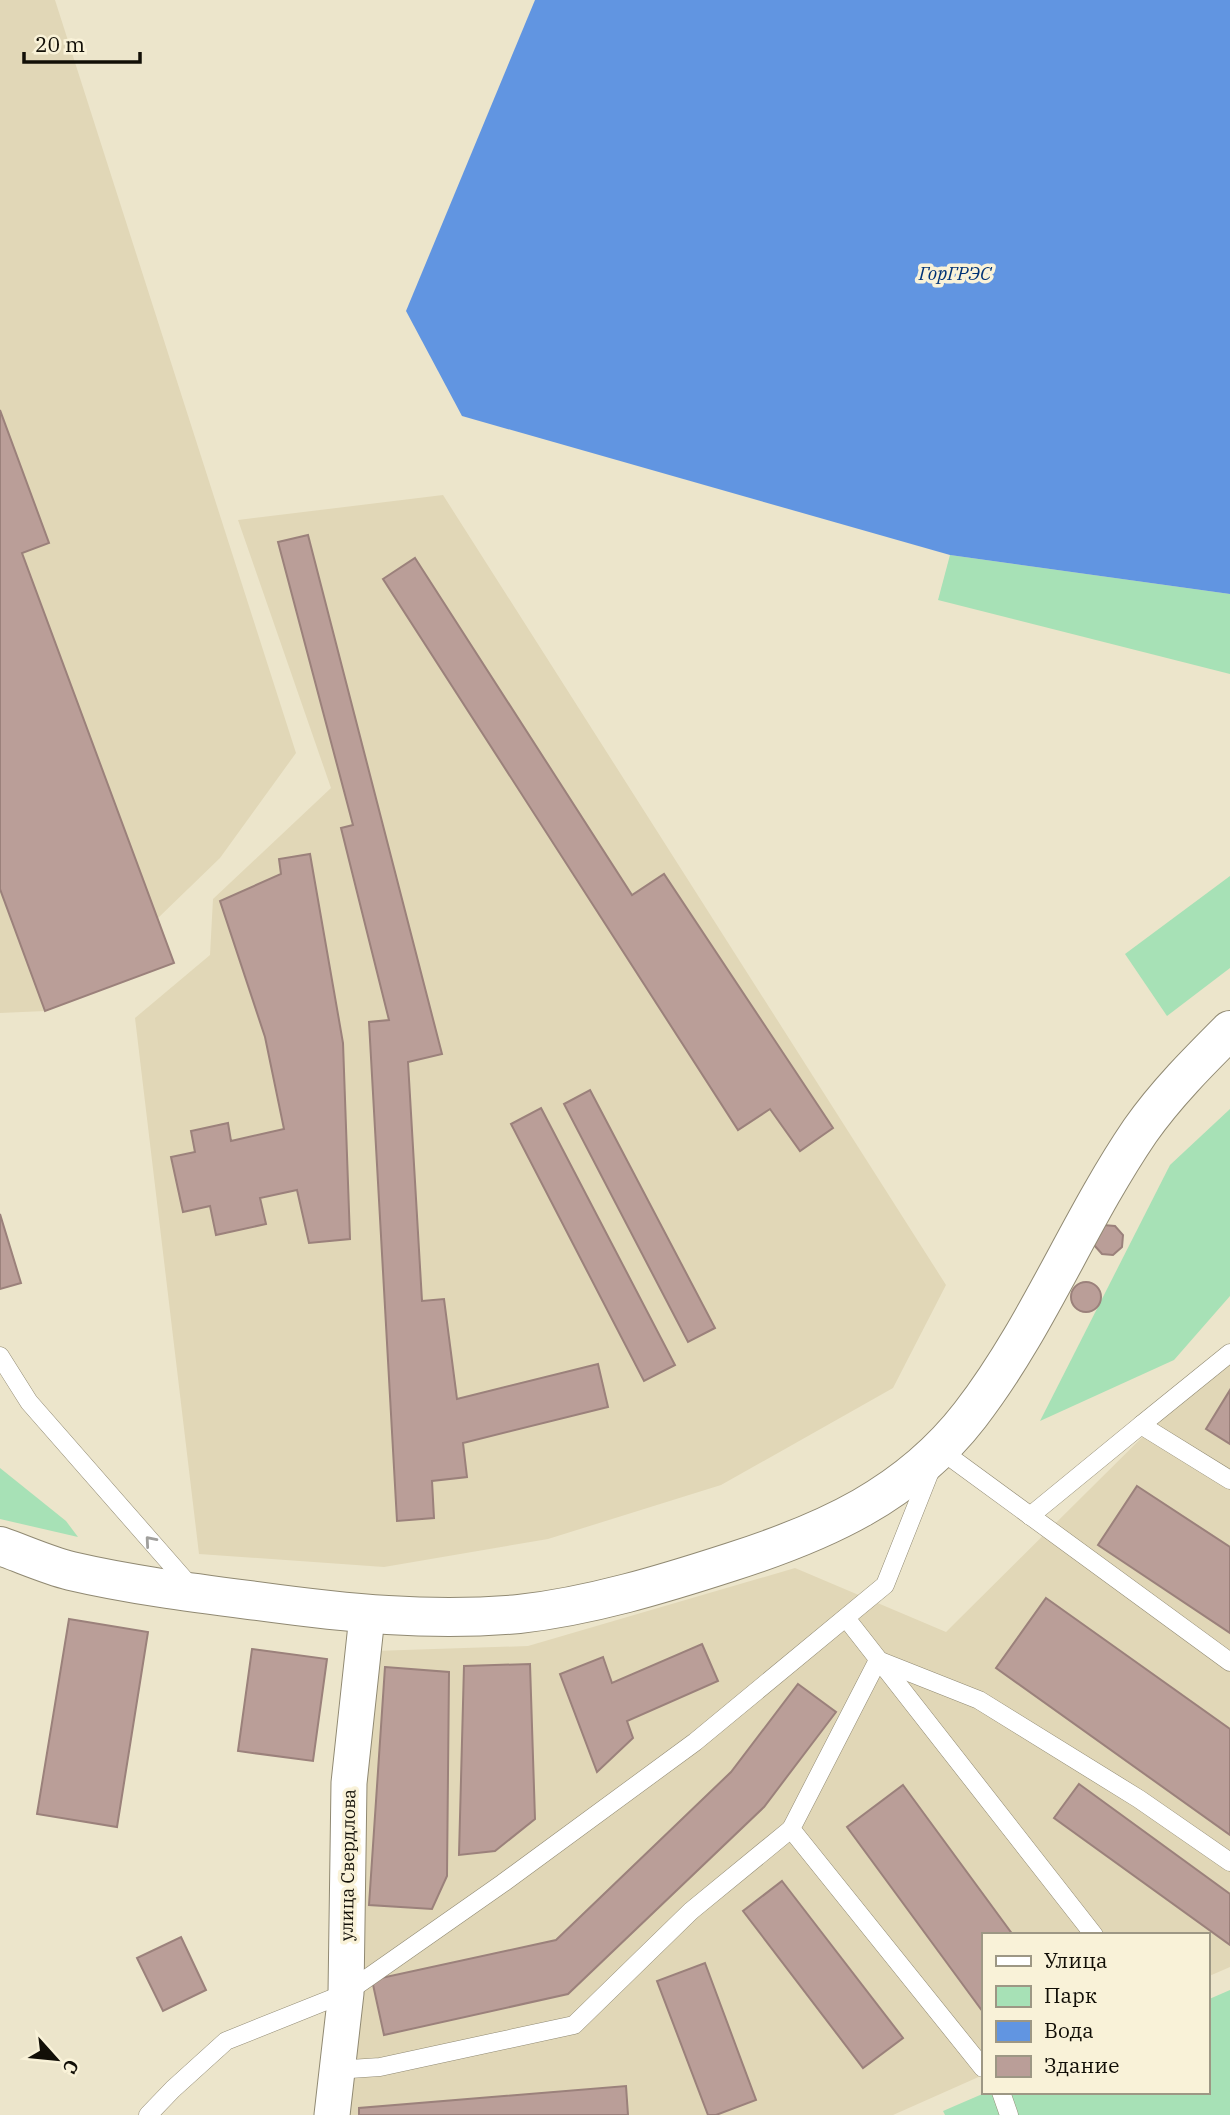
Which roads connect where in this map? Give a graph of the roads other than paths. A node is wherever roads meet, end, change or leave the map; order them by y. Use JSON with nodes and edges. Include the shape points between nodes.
{"nodes":[{"id":1,"x":1230,"y":1030,"type":"edge"},
{"id":2,"x":1230,"y":1353,"type":"edge"},
{"id":3,"x":0,"y":1356,"type":"edge"},
{"id":4,"x":1141,"y":1425,"type":"junction"},
{"id":5,"x":939,"y":1449,"type":"junction"},
{"id":6,"x":1230,"y":1480,"type":"edge"},
{"id":7,"x":1030,"y":1516,"type":"junction"},
{"id":8,"x":0,"y":1546,"type":"edge"},
{"id":9,"x":195,"y":1592,"type":"junction"},
{"id":10,"x":367,"y":1616,"type":"junction"},
{"id":11,"x":846,"y":1618,"type":"junction"},
{"id":12,"x":878,"y":1660,"type":"junction"},
{"id":13,"x":1230,"y":1662,"type":"edge"},
{"id":14,"x":792,"y":1829,"type":"junction"},
{"id":15,"x":1230,"y":1862,"type":"edge"},
{"id":16,"x":1092,"y":1933,"type":"edge"},
{"id":17,"x":346,"y":1993,"type":"junction"},
{"id":18,"x":982,"y":2067,"type":"edge"},
{"id":19,"x":335,"y":2070,"type":"junction"},
{"id":20,"x":1001,"y":2094,"type":"edge"},
{"id":21,"x":148,"y":2115,"type":"edge"},
{"id":22,"x":332,"y":2115,"type":"edge"},
{"id":23,"x":1009,"y":2115,"type":"edge"}],
"edges":[{"from":1,"to":5,"type":"main road","via":[[1176,1085],[1141,1130],[1001,1371],[969,1417]]},
{"from":2,"to":4,"type":"lane"},
{"from":9,"to":3,"type":"lane","one_way":true,"via":[[29,1402]]},
{"from":4,"to":6,"type":"lane"},
{"from":4,"to":7,"type":"lane"},
{"from":5,"to":7,"type":"lane"},
{"from":5,"to":10,"type":"main road","via":[[864,1509],[794,1542],[678,1579],[523,1613],[446,1618]]},
{"from":5,"to":11,"type":"lane","via":[[886,1585]]},
{"from":7,"to":13,"type":"lane"},
{"from":8,"to":9,"type":"main road","via":[[69,1570]]},
{"from":9,"to":10,"type":"main road"},
{"from":10,"to":17,"type":"street","name":"улица Свердлова","via":[[349,1783]]},
{"from":11,"to":12,"type":"lane"},
{"from":11,"to":17,"type":"lane","via":[[695,1742]]},
{"from":12,"to":14,"type":"lane"},
{"from":12,"to":15,"type":"lane","via":[[979,1700],[1139,1798]]},
{"from":12,"to":16,"type":"lane"},
{"from":14,"to":18,"type":"lane"},
{"from":14,"to":19,"type":"lane","via":[[691,1911],[574,2025],[380,2067]]},
{"from":17,"to":19,"type":"street","name":"улица Свердлова"},
{"from":17,"to":21,"type":"lane","via":[[226,2042]]},
{"from":19,"to":22,"type":"street","name":"улица Свердлова"},
{"from":20,"to":23,"type":"lane"}]}
